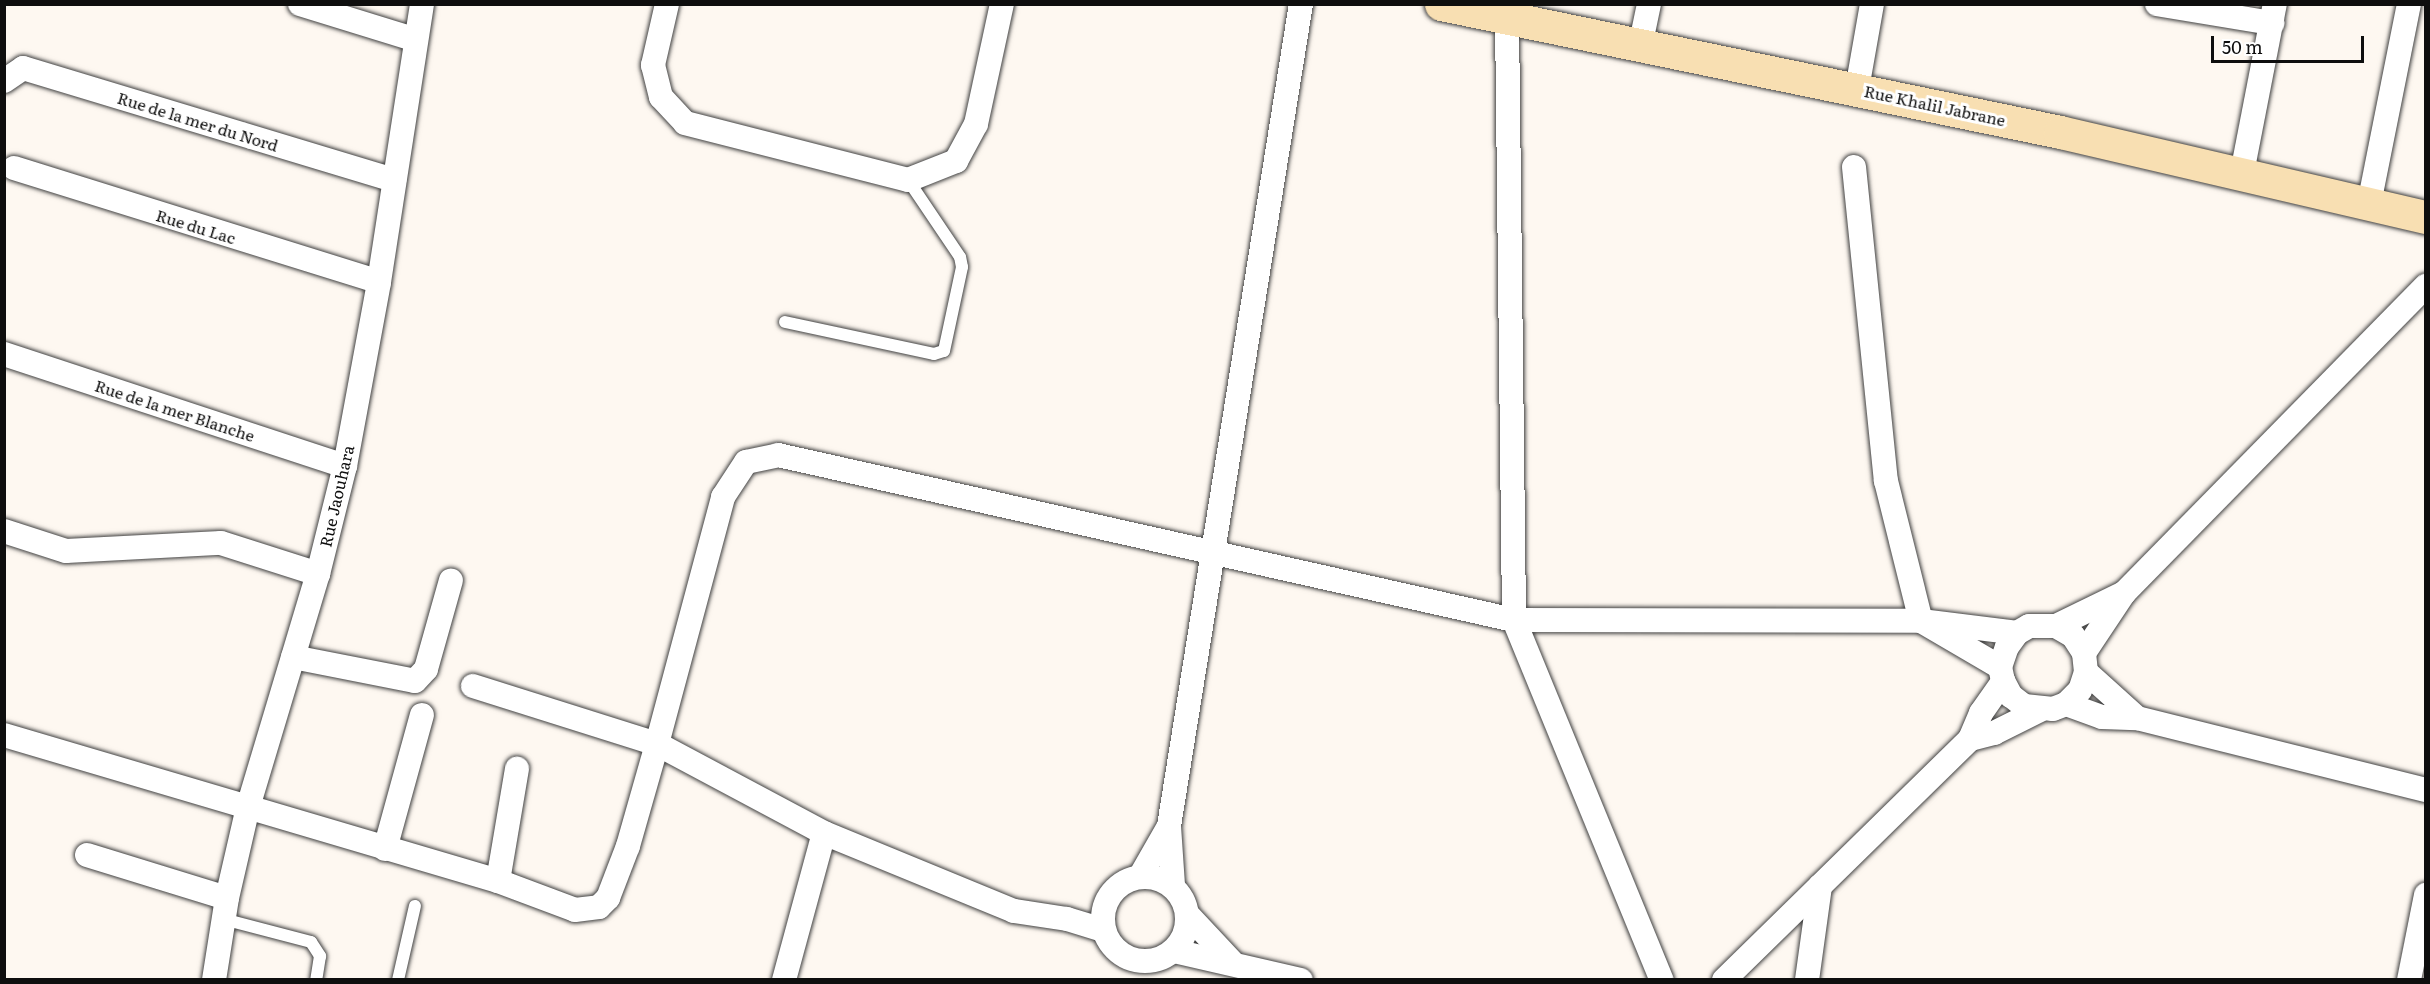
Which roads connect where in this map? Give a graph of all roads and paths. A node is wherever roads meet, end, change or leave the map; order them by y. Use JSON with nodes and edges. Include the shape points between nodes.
{"nodes":[{"id":1,"x":300,"y":4,"type":"edge"},
{"id":2,"x":422,"y":4,"type":"edge"},
{"id":3,"x":668,"y":4,"type":"edge"},
{"id":4,"x":1002,"y":4,"type":"edge"},
{"id":5,"x":1300,"y":4,"type":"edge"},
{"id":6,"x":1441,"y":4,"type":"edge"},
{"id":7,"x":1648,"y":4,"type":"edge"},
{"id":8,"x":1872,"y":4,"type":"edge"},
{"id":9,"x":2157,"y":4,"type":"edge"},
{"id":10,"x":2409,"y":4,"type":"edge"},
{"id":11,"x":2273,"y":14,"type":"edge"},
{"id":12,"x":1508,"y":18,"type":"junction"},
{"id":13,"x":416,"y":40,"type":"junction"},
{"id":14,"x":1640,"y":46,"type":"junction"},
{"id":15,"x":4,"y":81,"type":"edge"},
{"id":16,"x":1857,"y":89,"type":"junction"},
{"id":17,"x":1854,"y":167,"type":"dead end"},
{"id":18,"x":14,"y":168,"type":"dead end"},
{"id":19,"x":2242,"y":173,"type":"junction"},
{"id":20,"x":395,"y":180,"type":"junction"},
{"id":21,"x":908,"y":180,"type":"junction"},
{"id":22,"x":2369,"y":204,"type":"junction"},
{"id":23,"x":2426,"y":217,"type":"edge"},
{"id":24,"x":379,"y":282,"type":"junction"},
{"id":25,"x":2426,"y":286,"type":"edge"},
{"id":26,"x":785,"y":322,"type":"dead end"},
{"id":27,"x":4,"y":354,"type":"edge"},
{"id":28,"x":345,"y":466,"type":"junction"},
{"id":29,"x":4,"y":531,"type":"edge"},
{"id":30,"x":1213,"y":550,"type":"junction"},
{"id":31,"x":318,"y":574,"type":"junction"},
{"id":32,"x":451,"y":580,"type":"dead end"},
{"id":33,"x":2124,"y":593,"type":"junction"},
{"id":34,"x":1514,"y":620,"type":"junction"},
{"id":35,"x":1922,"y":621,"type":"junction"},
{"id":36,"x":2056,"y":626,"type":"junction"},
{"id":37,"x":2017,"y":633,"type":"junction"},
{"id":38,"x":293,"y":657,"type":"junction"},
{"id":39,"x":2085,"y":663,"type":"junction"},
{"id":40,"x":2001,"y":674,"type":"junction"},
{"id":41,"x":472,"y":686,"type":"dead end"},
{"id":42,"x":2066,"y":704,"type":"junction"},
{"id":43,"x":2040,"y":711,"type":"junction"},
{"id":44,"x":422,"y":715,"type":"dead end"},
{"id":45,"x":2137,"y":718,"type":"junction"},
{"id":46,"x":4,"y":735,"type":"edge"},
{"id":47,"x":1970,"y":739,"type":"junction"},
{"id":48,"x":657,"y":744,"type":"junction"},
{"id":49,"x":517,"y":769,"type":"dead end"},
{"id":50,"x":2426,"y":790,"type":"edge"},
{"id":51,"x":248,"y":807,"type":"junction"},
{"id":52,"x":1170,"y":826,"type":"junction"},
{"id":53,"x":824,"y":833,"type":"junction"},
{"id":54,"x":385,"y":849,"type":"junction"},
{"id":55,"x":87,"y":855,"type":"dead end"},
{"id":56,"x":1141,"y":875,"type":"junction"},
{"id":57,"x":498,"y":881,"type":"junction"},
{"id":58,"x":1173,"y":885,"type":"junction"},
{"id":59,"x":1820,"y":886,"type":"junction"},
{"id":60,"x":2426,"y":895,"type":"edge"},
{"id":61,"x":1104,"y":904,"type":"junction"},
{"id":62,"x":416,"y":906,"type":"dead end"},
{"id":63,"x":225,"y":908,"type":"junction"},
{"id":64,"x":1188,"y":915,"type":"junction"},
{"id":65,"x":1067,"y":919,"type":"junction"},
{"id":66,"x":2423,"y":922,"type":"edge"},
{"id":67,"x":1103,"y":930,"type":"junction"},
{"id":68,"x":1232,"y":962,"type":"junction"},
{"id":69,"x":1160,"y":964,"type":"edge"},
{"id":70,"x":1131,"y":970,"type":"edge"},
{"id":71,"x":213,"y":980,"type":"edge"},
{"id":72,"x":316,"y":980,"type":"edge"},
{"id":73,"x":398,"y":980,"type":"edge"},
{"id":74,"x":784,"y":980,"type":"edge"},
{"id":75,"x":1300,"y":980,"type":"edge"},
{"id":76,"x":1662,"y":980,"type":"edge"},
{"id":77,"x":1724,"y":980,"type":"edge"},
{"id":78,"x":1807,"y":980,"type":"edge"},
{"id":79,"x":2409,"y":980,"type":"edge"}],
"edges":[{"from":1,"to":13,"type":"street"},
{"from":2,"to":13,"type":"street","name":"Rue Jaouhara"},
{"from":3,"to":21,"type":"street","via":[[653,65],[660,97],[685,123]]},
{"from":4,"to":21,"type":"street","via":[[976,124],[956,161]]},
{"from":5,"to":30,"type":"street"},
{"from":6,"to":12,"type":"street","name":"Rue Khalil Jabrane"},
{"from":7,"to":14,"type":"street"},
{"from":8,"to":16,"type":"street"},
{"from":9,"to":11,"type":"street"},
{"from":10,"to":22,"type":"street"},
{"from":11,"to":19,"type":"street"},
{"from":12,"to":14,"type":"street","name":"Rue Khalil Jabrane"},
{"from":12,"to":34,"type":"street"},
{"from":13,"to":20,"type":"street","name":"Rue Jaouhara"},
{"from":14,"to":16,"type":"street","name":"Rue Khalil Jabrane"},
{"from":15,"to":20,"type":"street","name":"Rue de la mer du Nord","via":[[23,68]]},
{"from":16,"to":19,"type":"street","name":"Rue Khalil Jabrane"},
{"from":17,"to":35,"type":"street","via":[[1886,481]]},
{"from":18,"to":24,"type":"street","name":"Rue du Lac"},
{"from":19,"to":22,"type":"street","name":"Rue Khalil Jabrane"},
{"from":20,"to":24,"type":"street","name":"Rue Jaouhara"},
{"from":21,"to":26,"type":"lane","via":[[960,257],[962,267],[944,351],[934,354]]},
{"from":22,"to":23,"type":"street","name":"Rue Khalil Jabrane"},
{"from":24,"to":28,"type":"street","name":"Rue Jaouhara"},
{"from":25,"to":33,"type":"street"},
{"from":27,"to":28,"type":"street","name":"Rue de la mer Blanche"},
{"from":28,"to":31,"type":"street","name":"Rue Jaouhara"},
{"from":29,"to":31,"type":"street","via":[[66,551],[221,543]]},
{"from":30,"to":34,"type":"street"},
{"from":30,"to":48,"type":"street","via":[[778,455],[746,462],[723,497]]},
{"from":30,"to":52,"type":"street"},
{"from":31,"to":38,"type":"street","name":"Rue Jaouhara"},
{"from":32,"to":38,"type":"street","via":[[426,669],[415,681]]},
{"from":33,"to":36,"type":"street"},
{"from":33,"to":39,"type":"street"},
{"from":34,"to":35,"type":"street"},
{"from":34,"to":76,"type":"street"},
{"from":35,"to":37,"type":"street"},
{"from":35,"to":40,"type":"street"},
{"from":36,"to":37,"type":"street","via":[[2029,626]]},
{"from":36,"to":39,"type":"street","via":[[2073,636]]},
{"from":37,"to":40,"type":"street","via":[[2007,647]]},
{"from":38,"to":51,"type":"street","name":"Rue Jaouhara"},
{"from":39,"to":42,"type":"street","via":[[2080,690]]},
{"from":39,"to":45,"type":"street"},
{"from":40,"to":43,"type":"street","via":[[2017,701]]},
{"from":40,"to":47,"type":"street"},
{"from":41,"to":48,"type":"street"},
{"from":42,"to":43,"type":"street"},
{"from":42,"to":45,"type":"street","via":[[2102,717]]},
{"from":43,"to":47,"type":"street","via":[[1994,733]]},
{"from":44,"to":54,"type":"street"},
{"from":45,"to":50,"type":"street"},
{"from":46,"to":51,"type":"street"},
{"from":47,"to":59,"type":"street"},
{"from":48,"to":53,"type":"street"},
{"from":48,"to":57,"type":"street","via":[[628,846],[608,898],[599,907],[575,910]]},
{"from":49,"to":57,"type":"street"},
{"from":51,"to":54,"type":"street"},
{"from":51,"to":63,"type":"street","name":"Rue Jaouhara"},
{"from":52,"to":56,"type":"street"},
{"from":52,"to":58,"type":"street"},
{"from":53,"to":65,"type":"street","via":[[1014,910]]},
{"from":53,"to":74,"type":"street"},
{"from":54,"to":57,"type":"street"},
{"from":55,"to":63,"type":"street"},
{"from":56,"to":58,"type":"street"},
{"from":56,"to":61,"type":"street","via":[[1119,884]]},
{"from":58,"to":64,"type":"street","via":[[1184,898]]},
{"from":59,"to":77,"type":"street"},
{"from":59,"to":78,"type":"street"},
{"from":60,"to":66,"type":"street"},
{"from":61,"to":65,"type":"street"},
{"from":61,"to":67,"type":"street"},
{"from":62,"to":73,"type":"lane"},
{"from":63,"to":71,"type":"street","name":"Rue Jaouhara"},
{"from":63,"to":72,"type":"lane","via":[[311,942],[321,956]]},
{"from":64,"to":68,"type":"street"},
{"from":64,"to":69,"type":"street","via":[[1186,934]]},
{"from":65,"to":67,"type":"street"},
{"from":66,"to":79,"type":"street"},
{"from":67,"to":70,"type":"street"},
{"from":68,"to":69,"type":"street"},
{"from":68,"to":75,"type":"street"},
{"from":69,"to":70,"type":"street"}]}
